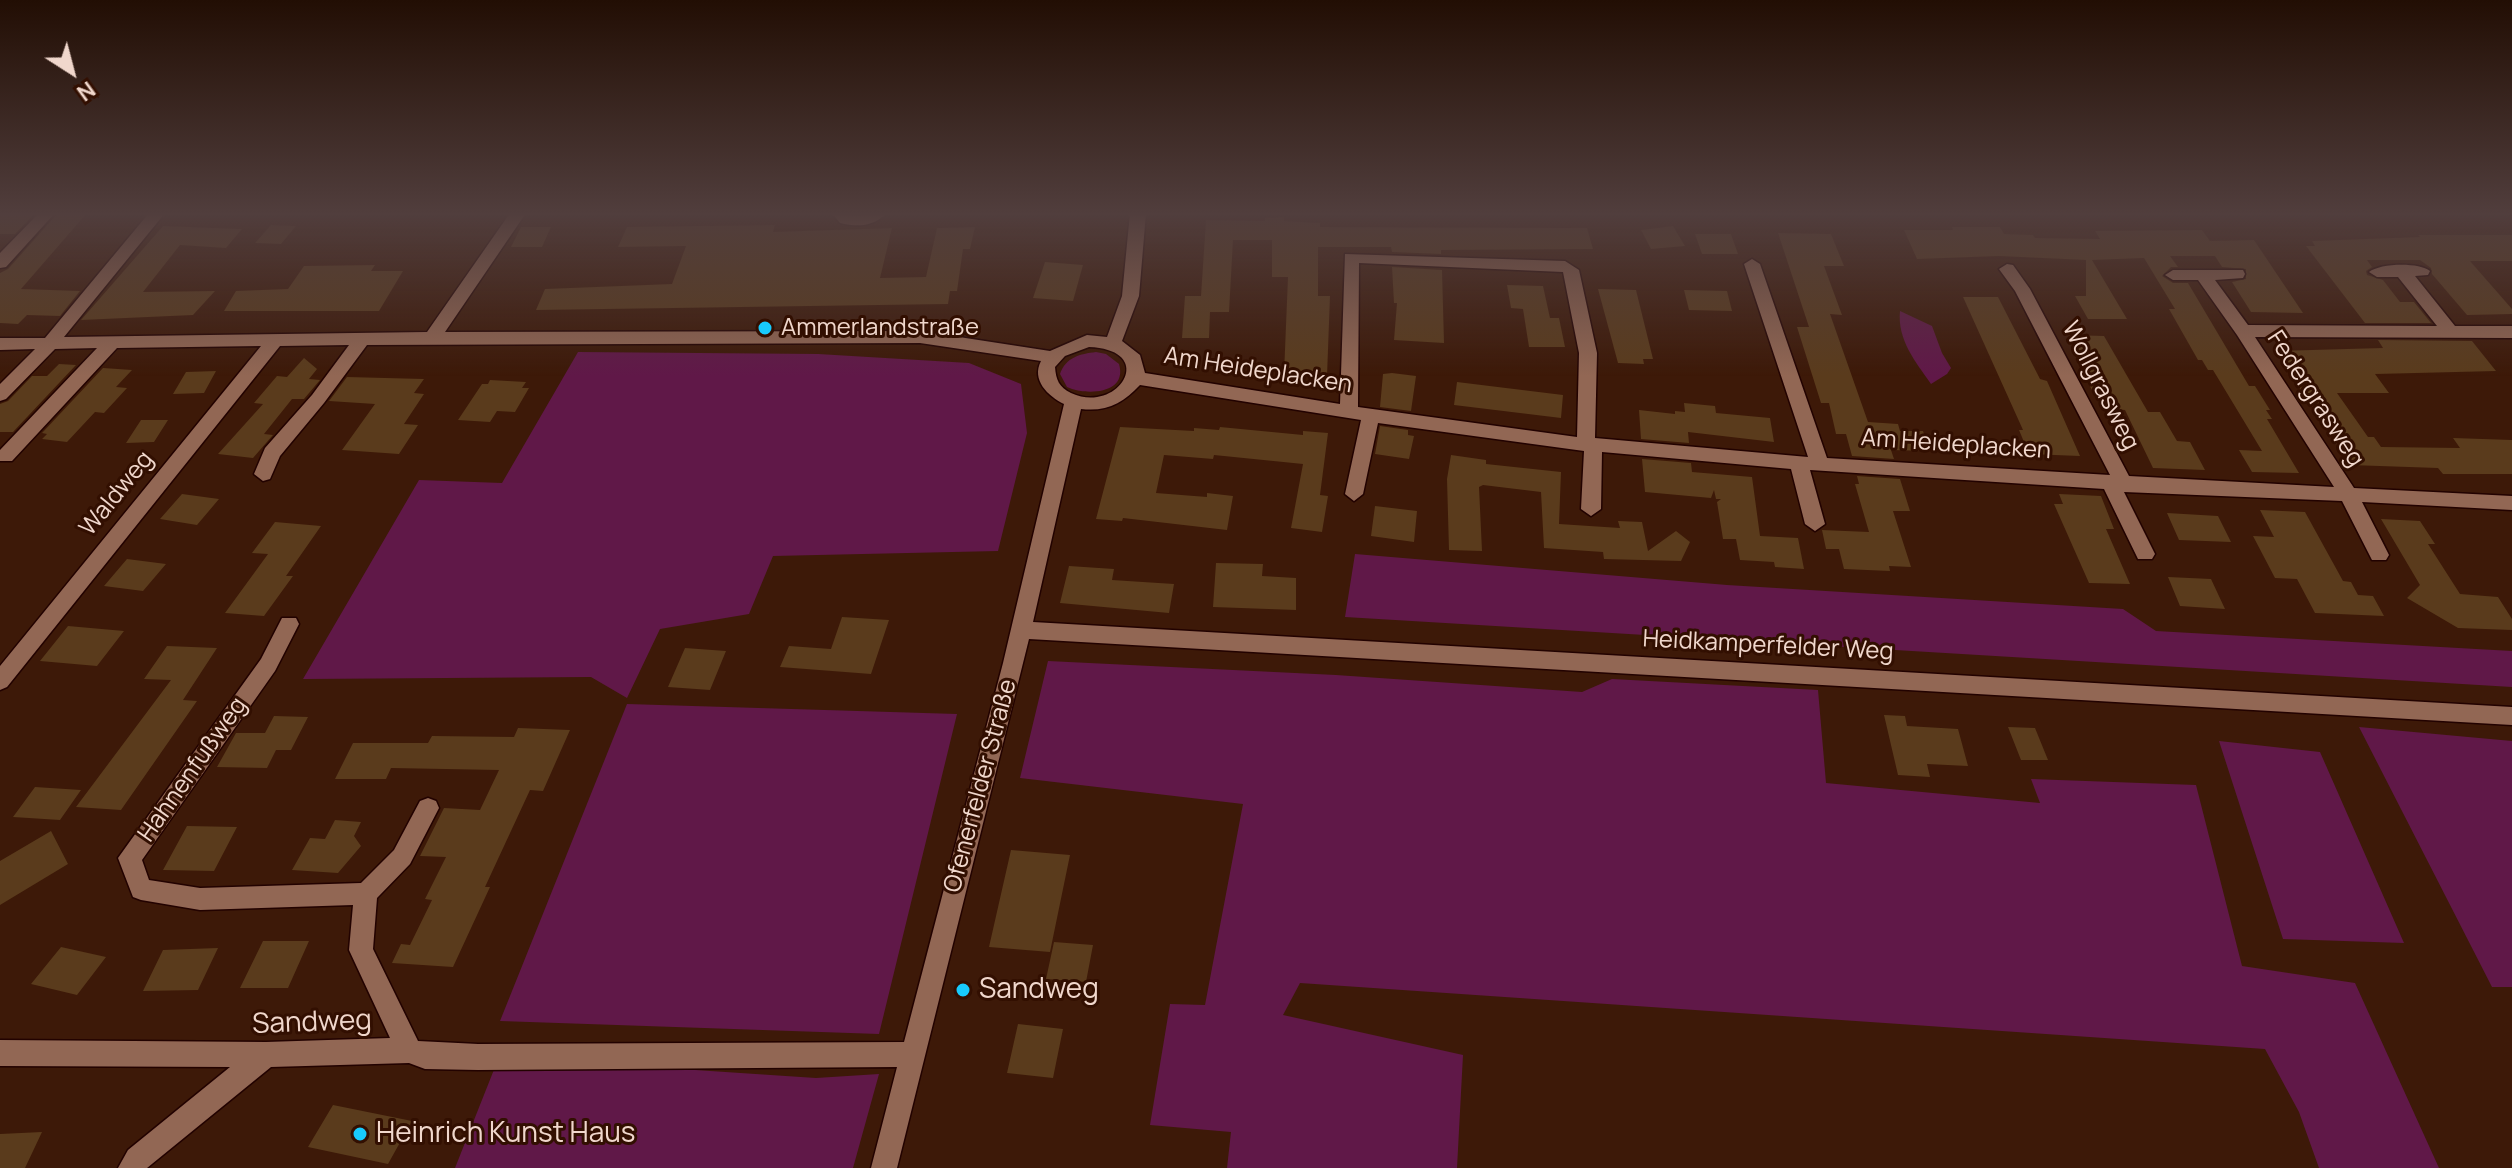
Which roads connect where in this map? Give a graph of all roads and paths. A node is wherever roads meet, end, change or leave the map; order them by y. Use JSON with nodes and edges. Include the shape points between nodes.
{"nodes":[{"id":1,"x":112,"y":268,"type":"edge"},
{"id":2,"x":480,"y":268,"type":"edge"},
{"id":3,"x":1136,"y":268,"type":"edge"},
{"id":4,"x":1351,"y":268,"type":"edge"},
{"id":5,"x":1567,"y":268,"type":"edge"},
{"id":6,"x":1753,"y":268,"type":"edge"},
{"id":7,"x":2007,"y":269,"type":"dead end"},
{"id":8,"x":2422,"y":271,"type":"dead end"},
{"id":9,"x":2377,"y":272,"type":"dead end"},
{"id":10,"x":2403,"y":272,"type":"junction"},
{"id":11,"x":2202,"y":274,"type":"junction"},
{"id":12,"x":2237,"y":274,"type":"dead end"},
{"id":13,"x":2173,"y":275,"type":"dead end"},
{"id":14,"x":2243,"y":331,"type":"junction"},
{"id":15,"x":2450,"y":331,"type":"junction"},
{"id":16,"x":2512,"y":332,"type":"edge"},
{"id":17,"x":432,"y":338,"type":"junction"},
{"id":18,"x":362,"y":339,"type":"junction"},
{"id":19,"x":275,"y":341,"type":"junction"},
{"id":20,"x":50,"y":343,"type":"junction"},
{"id":21,"x":112,"y":343,"type":"junction"},
{"id":22,"x":0,"y":344,"type":"edge"},
{"id":23,"x":1112,"y":344,"type":"junction"},
{"id":24,"x":1053,"y":357,"type":"junction"},
{"id":25,"x":1136,"y":378,"type":"junction"},
{"id":26,"x":0,"y":395,"type":"edge"},
{"id":27,"x":1074,"y":402,"type":"junction"},
{"id":28,"x":1349,"y":410,"type":"junction"},
{"id":29,"x":1371,"y":415,"type":"junction"},
{"id":30,"x":1589,"y":444,"type":"junction"},
{"id":31,"x":5,"y":456,"type":"dead end"},
{"id":32,"x":1809,"y":462,"type":"junction"},
{"id":33,"x":263,"y":474,"type":"dead end"},
{"id":34,"x":2117,"y":483,"type":"junction"},
{"id":35,"x":1354,"y":494,"type":"dead end"},
{"id":36,"x":2348,"y":494,"type":"junction"},
{"id":37,"x":2512,"y":503,"type":"edge"},
{"id":38,"x":1591,"y":509,"type":"dead end"},
{"id":39,"x":1815,"y":524,"type":"dead end"},
{"id":40,"x":2145,"y":554,"type":"dead end"},
{"id":41,"x":2379,"y":555,"type":"dead end"},
{"id":42,"x":289,"y":624,"type":"dead end"},
{"id":43,"x":1021,"y":630,"type":"junction"},
{"id":44,"x":0,"y":681,"type":"edge"},
{"id":45,"x":2512,"y":716,"type":"edge"},
{"id":46,"x":428,"y":808,"type":"dead end"},
{"id":47,"x":366,"y":894,"type":"junction"},
{"id":48,"x":409,"y":1050,"type":"junction"},
{"id":49,"x":0,"y":1053,"type":"edge"},
{"id":50,"x":913,"y":1054,"type":"junction"},
{"id":51,"x":266,"y":1055,"type":"junction"},
{"id":52,"x":131,"y":1168,"type":"edge"},
{"id":53,"x":884,"y":1168,"type":"edge"}],
"edges":[{"from":1,"to":20,"type":"street"},
{"from":2,"to":17,"type":"street"},
{"from":3,"to":23,"type":"street","via":[[1124,325]]},
{"from":4,"to":28,"type":"street"},
{"from":5,"to":30,"type":"street","via":[[1588,353]]},
{"from":6,"to":32,"type":"street"},
{"from":7,"to":34,"type":"street","name":"Wollgrasweg","via":[[2022,289]]},
{"from":8,"to":10,"type":"street"},
{"from":9,"to":10,"type":"street"},
{"from":10,"to":15,"type":"street"},
{"from":11,"to":12,"type":"street"},
{"from":11,"to":13,"type":"street"},
{"from":11,"to":14,"type":"street","name":"Federgrasweg"},
{"from":14,"to":15,"type":"street","name":"Federgrasweg"},
{"from":14,"to":36,"type":"street","name":"Federgrasweg"},
{"from":15,"to":16,"type":"street","name":"Federgrasweg"},
{"from":17,"to":18,"type":"street"},
{"from":17,"to":24,"type":"street","via":[[920,337]]},
{"from":18,"to":19,"type":"street"},
{"from":18,"to":33,"type":"street","via":[[272,453]]},
{"from":19,"to":21,"type":"street"},
{"from":19,"to":44,"type":"street","name":"Waldweg"},
{"from":20,"to":21,"type":"street"},
{"from":20,"to":22,"type":"street"},
{"from":20,"to":26,"type":"street"},
{"from":21,"to":31,"type":"street"},
{"from":23,"to":24,"type":"street","via":[[1087,341]]},
{"from":23,"to":25,"type":"street","via":[[1131,354]]},
{"from":24,"to":27,"type":"street","via":[[1047,365],[1047,384]]},
{"from":25,"to":27,"type":"street","via":[[1112,399]]},
{"from":25,"to":28,"type":"street","name":"Am Heideplacken"},
{"from":27,"to":43,"type":"street","name":"Ofenerfelder Straße"},
{"from":28,"to":29,"type":"street","name":"Am Heideplacken"},
{"from":29,"to":30,"type":"street","name":"Am Heideplacken"},
{"from":29,"to":35,"type":"street","name":"Am Heideplacken"},
{"from":30,"to":32,"type":"street","name":"Am Heideplacken"},
{"from":30,"to":38,"type":"street"},
{"from":32,"to":34,"type":"street","name":"Am Heideplacken"},
{"from":32,"to":39,"type":"street"},
{"from":34,"to":36,"type":"street","name":"Am Heideplacken"},
{"from":34,"to":40,"type":"street"},
{"from":36,"to":37,"type":"street","name":"Am Heideplacken"},
{"from":36,"to":41,"type":"street"},
{"from":42,"to":47,"type":"street","name":"Hahnenfußweg","via":[[268,665],[130,858],[141,889],[200,899]]},
{"from":43,"to":45,"type":"street","name":"Heidkamperfelder Weg"},
{"from":43,"to":50,"type":"street","name":"Ofenerfelder Straße"},
{"from":46,"to":47,"type":"street","via":[[402,857]]},
{"from":47,"to":48,"type":"street","via":[[361,950]]},
{"from":48,"to":50,"type":"street","name":"Sandweg","via":[[425,1056],[478,1057]]},
{"from":48,"to":51,"type":"street","name":"Sandweg"},
{"from":49,"to":51,"type":"street","name":"Sandweg"},
{"from":50,"to":53,"type":"street","name":"Ofenerfelder Straße"},
{"from":51,"to":52,"type":"street"}]}
